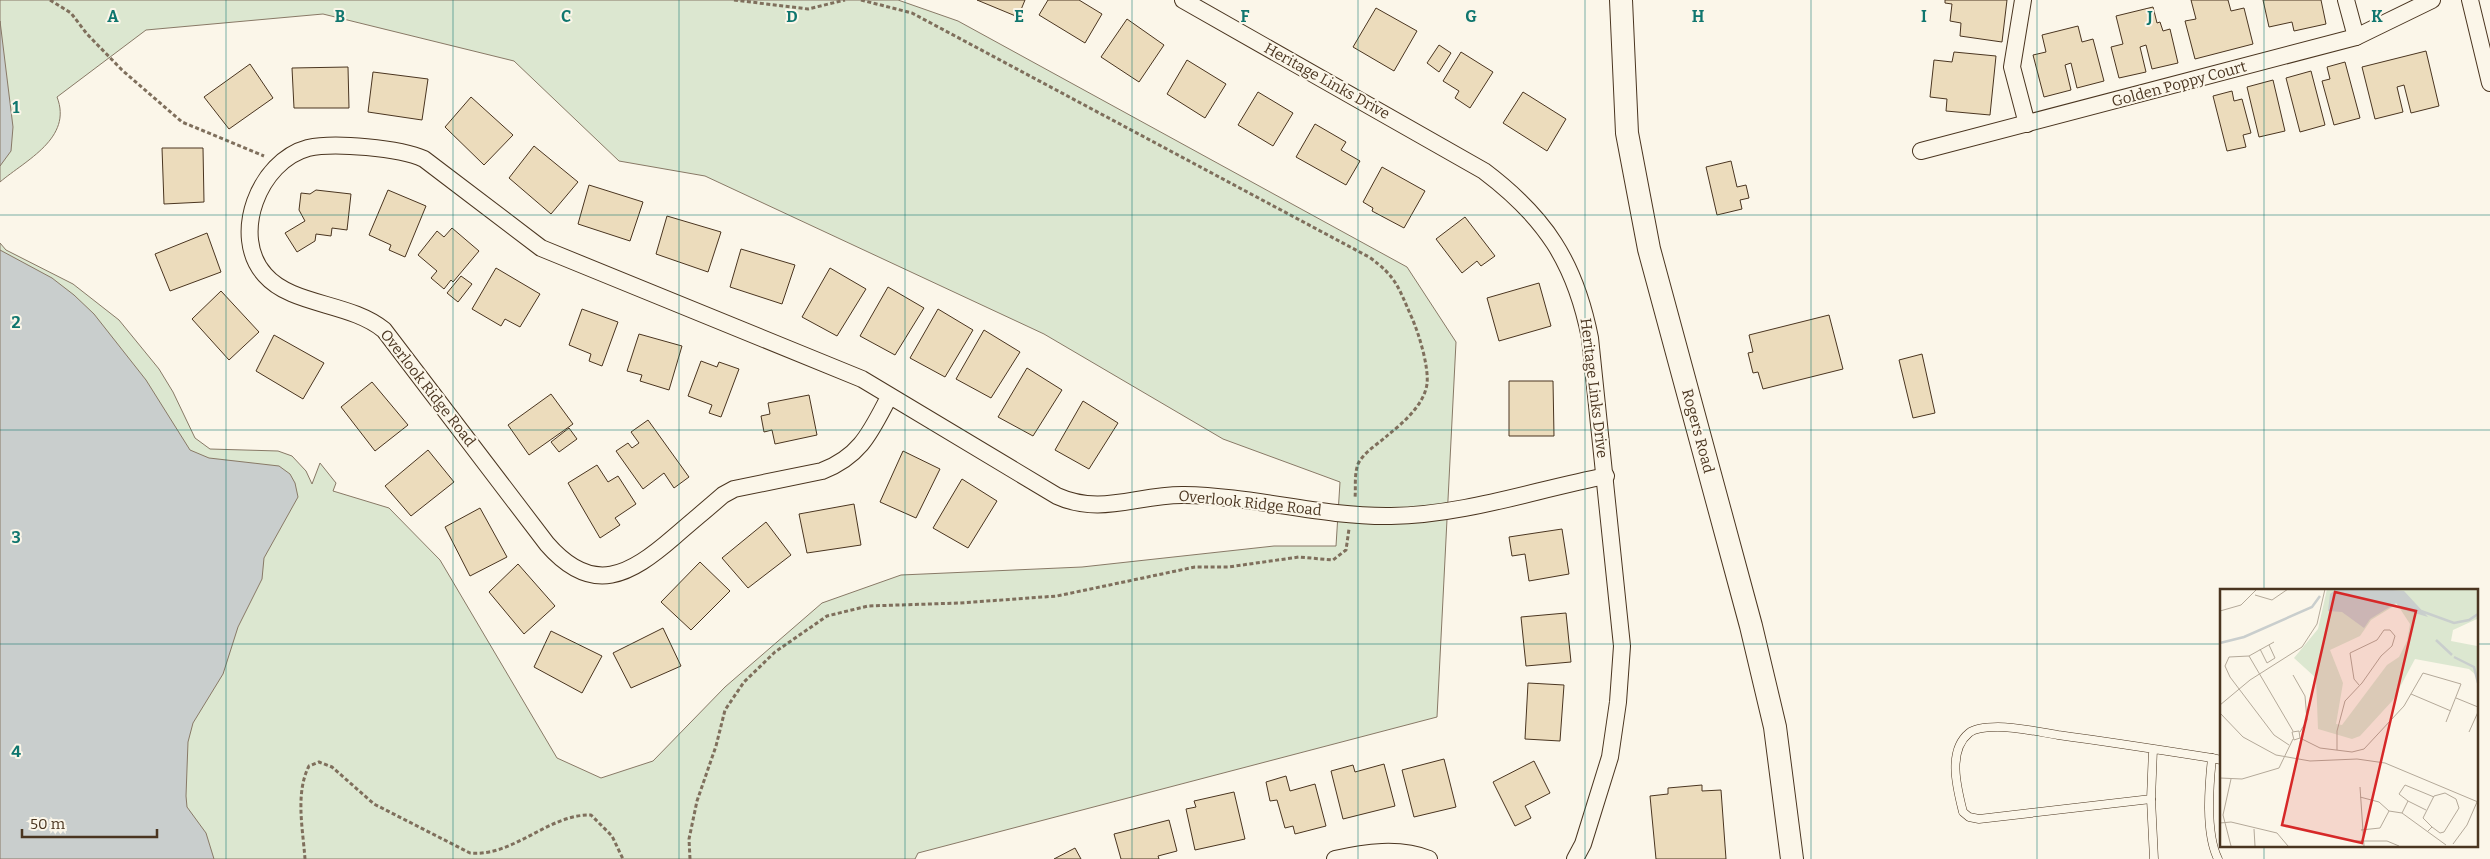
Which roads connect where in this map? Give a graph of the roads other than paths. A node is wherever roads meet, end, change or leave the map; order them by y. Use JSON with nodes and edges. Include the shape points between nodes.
{"nodes":[{"id":1,"x":1183,"y":0,"type":"edge"},
{"id":2,"x":1621,"y":0,"type":"edge"},
{"id":3,"x":2023,"y":0,"type":"edge"},
{"id":4,"x":2346,"y":0,"type":"edge"},
{"id":5,"x":2432,"y":0,"type":"edge"},
{"id":6,"x":2470,"y":0,"type":"edge"},
{"id":7,"x":2356,"y":37,"type":"junction"},
{"id":8,"x":2490,"y":83,"type":"edge"},
{"id":9,"x":2027,"y":124,"type":"junction"},
{"id":10,"x":1921,"y":151,"type":"dead end"},
{"id":11,"x":889,"y":397,"type":"junction"},
{"id":12,"x":1606,"y":476,"type":"junction"},
{"id":13,"x":2153,"y":749,"type":"junction"},
{"id":14,"x":2212,"y":758,"type":"junction"},
{"id":15,"x":2220,"y":760,"type":"edge"},
{"id":16,"x":2151,"y":799,"type":"junction"},
{"id":17,"x":1335,"y":859,"type":"edge"},
{"id":18,"x":1429,"y":859,"type":"edge"},
{"id":19,"x":1575,"y":859,"type":"edge"},
{"id":20,"x":1792,"y":859,"type":"edge"},
{"id":21,"x":2154,"y":859,"type":"edge"},
{"id":22,"x":2218,"y":859,"type":"edge"}],
"edges":[{"from":1,"to":12,"type":"street","name":"Heritage Links Drive","via":[[1484,170],[1524,203],[1560,251],[1581,298],[1590,338]]},
{"from":2,"to":20,"type":"main road","name":"Rogers Road","via":[[1627,133],[1649,249],[1771,708]]},
{"from":3,"to":9,"type":"street","via":[[2012,66]]},
{"from":4,"to":7,"type":"street"},
{"from":5,"to":7,"type":"street","name":"Golden Poppy Court"},
{"from":6,"to":8,"type":"street"},
{"from":7,"to":9,"type":"street","name":"Golden Poppy Court"},
{"from":9,"to":10,"type":"street","name":"Golden Poppy Court"},
{"from":11,"to":11,"type":"street","name":"Overlook Ridge Road","via":[[842,369],[546,251],[414,154],[332,146],[307,148],[285,160],[270,175],[252,212],[250,243],[264,275],[284,291],[363,316],[384,330],[553,550],[570,565],[589,573],[611,575],[637,567],[734,489],[834,466],[861,446]]},
{"from":11,"to":12,"type":"street","name":"Overlook Ridge Road","via":[[1057,496],[1083,505],[1182,494],[1352,514],[1406,516],[1460,509]]},
{"from":12,"to":19,"type":"street","name":"Heritage Links Drive","via":[[1622,646],[1618,702],[1610,757],[1583,844]]},
{"from":13,"to":14,"type":"lane"},
{"from":13,"to":16,"type":"lane"},
{"from":13,"to":16,"type":"lane","via":[[1999,727],[1970,731],[1957,747],[1955,757],[1963,812],[1969,817],[1979,819]]},
{"from":14,"to":15,"type":"lane"},
{"from":14,"to":22,"type":"lane","via":[[2210,817],[2212,841]]},
{"from":16,"to":21,"type":"lane"},
{"from":17,"to":18,"type":"street","via":[[1362,853],[1395,852]]}]}
